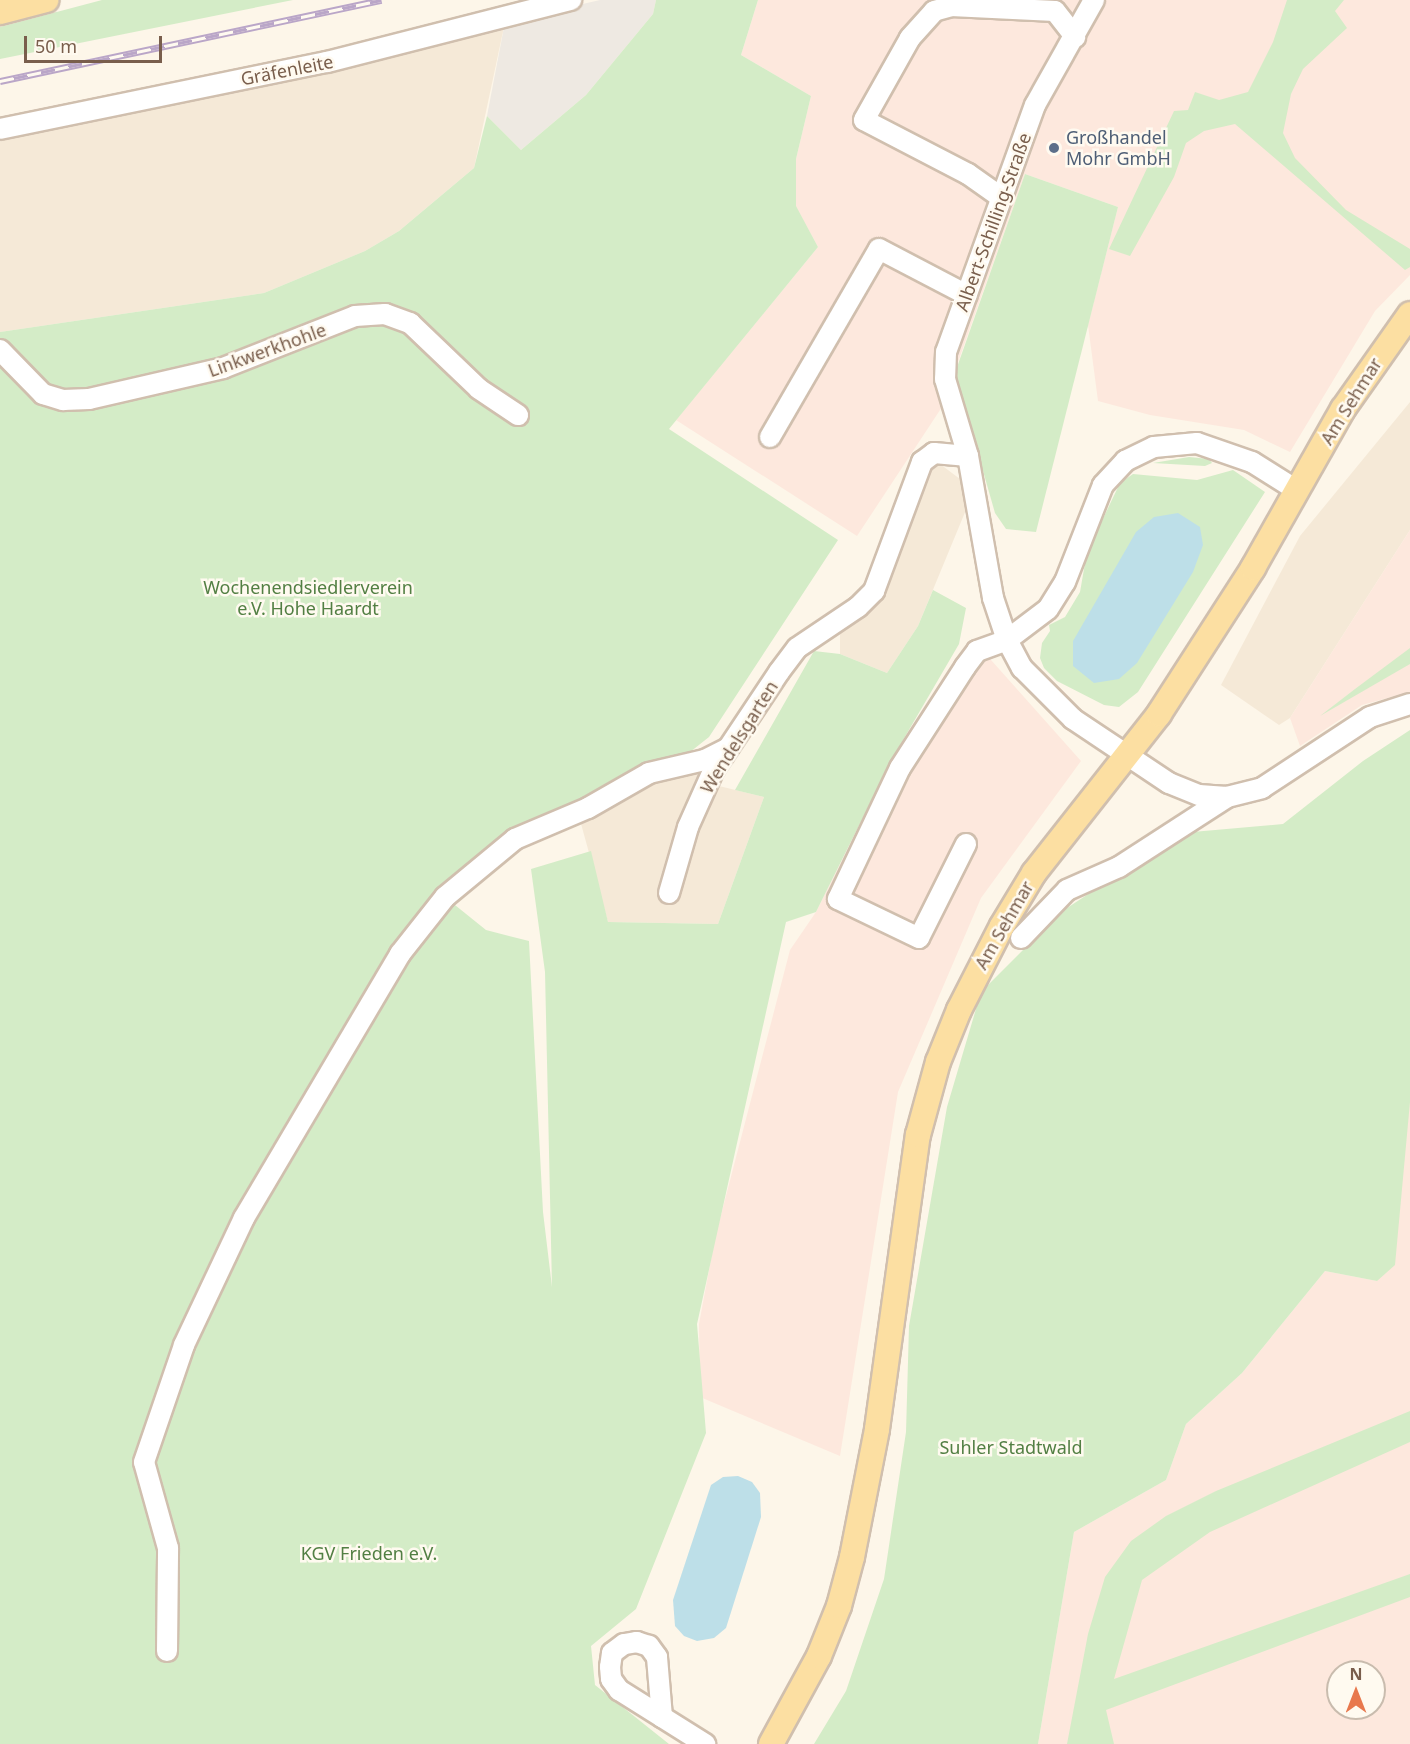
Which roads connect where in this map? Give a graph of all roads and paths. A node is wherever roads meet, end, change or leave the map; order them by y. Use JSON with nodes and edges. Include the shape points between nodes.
{"nodes":[{"id":1,"x":46,"y":0,"type":"edge"},
{"id":2,"x":571,"y":0,"type":"edge"},
{"id":3,"x":1094,"y":0,"type":"edge"},
{"id":4,"x":0,"y":12,"type":"edge"},
{"id":5,"x":1075,"y":37,"type":"junction"},
{"id":6,"x":0,"y":129,"type":"edge"},
{"id":7,"x":1002,"y":198,"type":"junction"},
{"id":8,"x":967,"y":295,"type":"junction"},
{"id":9,"x":1410,"y":314,"type":"edge"},
{"id":10,"x":0,"y":350,"type":"edge"},
{"id":11,"x":518,"y":415,"type":"dead end"},
{"id":12,"x":770,"y":437,"type":"dead end"},
{"id":13,"x":968,"y":456,"type":"junction"},
{"id":14,"x":1298,"y":491,"type":"junction"},
{"id":15,"x":1007,"y":640,"type":"junction"},
{"id":16,"x":1410,"y":704,"type":"edge"},
{"id":17,"x":727,"y":749,"type":"junction"},
{"id":18,"x":1126,"y":756,"type":"junction"},
{"id":19,"x":1227,"y":797,"type":"junction"},
{"id":20,"x":966,"y":844,"type":"dead end"},
{"id":21,"x":669,"y":893,"type":"dead end"},
{"id":22,"x":1021,"y":938,"type":"dead end"},
{"id":23,"x":168,"y":1651,"type":"dead end"},
{"id":24,"x":662,"y":1717,"type":"dead end"},
{"id":25,"x":705,"y":1744,"type":"edge"},
{"id":26,"x":771,"y":1744,"type":"edge"}],
"edges":[{"from":1,"to":4,"type":"main road"},
{"from":2,"to":6,"type":"street","name":"Gräfenleite","via":[[327,62]]},
{"from":3,"to":5,"type":"street","name":"Albert-Schilling-Straße"},
{"from":5,"to":7,"type":"street","name":"Albert-Schilling-Straße","via":[[1035,105]]},
{"from":5,"to":7,"type":"street","via":[[1055,10],[951,6],[934,11],[910,38],[864,120],[968,174]]},
{"from":7,"to":8,"type":"street","name":"Albert-Schilling-Straße"},
{"from":8,"to":12,"type":"street","via":[[879,249]]},
{"from":8,"to":13,"type":"street","name":"Albert-Schilling-Straße","via":[[946,352],[945,379]]},
{"from":9,"to":14,"type":"main road","name":"Am Sehmar","via":[[1343,409]]},
{"from":10,"to":11,"type":"street","name":"Linkwerkhohle","via":[[43,394],[63,400],[89,399],[223,368],[355,316],[385,314],[410,324],[479,388]]},
{"from":13,"to":15,"type":"street","name":"Albert-Schilling-Straße","via":[[993,598]]},
{"from":13,"to":17,"type":"street","name":"Wendelsgarten","via":[[934,453],[925,458],[874,591],[858,607],[797,648]]},
{"from":14,"to":15,"type":"street","via":[[1252,462],[1197,443],[1175,443],[1137,453],[1103,484],[1058,596],[1048,609]]},
{"from":14,"to":18,"type":"main road","name":"Am Sehmar","via":[[1224,614],[1159,714]]},
{"from":15,"to":18,"type":"street","name":"Albert-Schilling-Straße","via":[[1022,668],[1054,701],[1089,732]]},
{"from":15,"to":20,"type":"street","via":[[977,651],[965,667],[900,768],[838,899],[919,938]]},
{"from":16,"to":19,"type":"street","via":[[1370,717],[1262,788]]},
{"from":17,"to":21,"type":"street","name":"Wendelsgarten","via":[[688,827]]},
{"from":17,"to":23,"type":"street","via":[[705,760],[649,773],[588,808],[515,839],[445,897],[400,954],[244,1218],[184,1345],[144,1462],[168,1548]]},
{"from":18,"to":19,"type":"street","name":"Albert-Schilling-Straße","via":[[1169,783],[1199,795]]},
{"from":18,"to":26,"type":"main road","name":"Am Sehmar","via":[[1016,902],[980,967],[943,1048],[923,1112],[912,1169],[877,1429],[839,1606],[819,1656]]},
{"from":19,"to":22,"type":"street","via":[[1119,867],[1067,890]]},
{"from":24,"to":25,"type":"street"}]}
